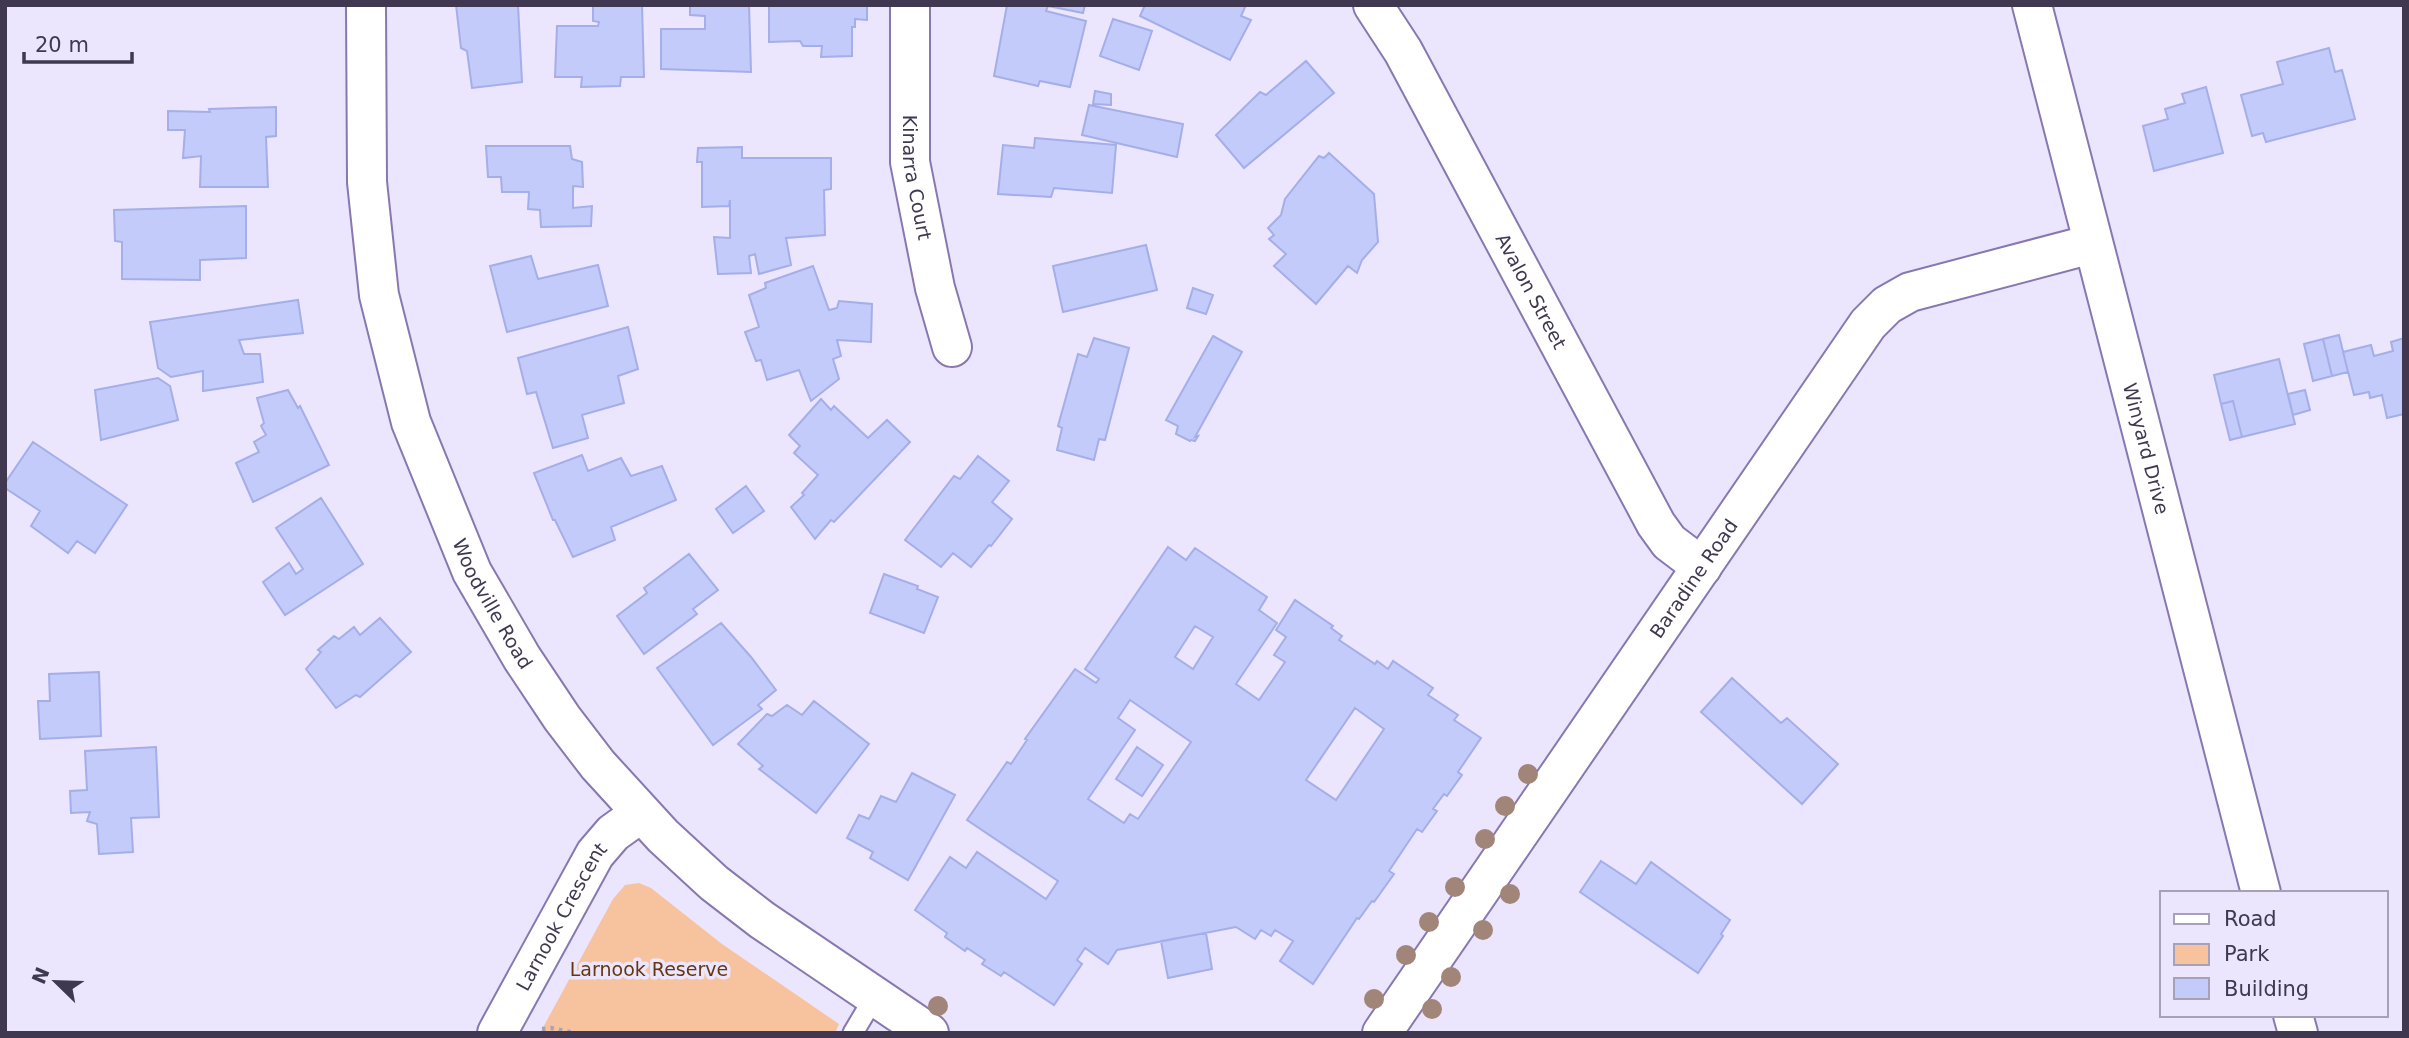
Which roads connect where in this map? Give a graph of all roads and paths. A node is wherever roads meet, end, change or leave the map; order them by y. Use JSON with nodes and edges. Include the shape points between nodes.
{"nodes":[{"id":1,"x":366,"y":5,"type":"edge"},
{"id":2,"x":910,"y":5,"type":"edge"},
{"id":3,"x":1373,"y":5,"type":"edge"},
{"id":4,"x":2032,"y":5,"type":"edge"},
{"id":5,"x":2092,"y":244,"type":"junction"},
{"id":6,"x":952,"y":347,"type":"dead end"},
{"id":7,"x":1702,"y":568,"type":"junction"},
{"id":8,"x":641,"y":813,"type":"junction"},
{"id":9,"x":2260,"y":891,"type":"edge"},
{"id":10,"x":875,"y":996,"type":"junction"},
{"id":11,"x":497,"y":1033,"type":"edge"},
{"id":12,"x":535,"y":1033,"type":"edge"},
{"id":13,"x":574,"y":1033,"type":"edge"},
{"id":14,"x":853,"y":1033,"type":"edge"},
{"id":15,"x":929,"y":1033,"type":"edge"},
{"id":16,"x":1382,"y":1033,"type":"edge"}],
"edges":[{"from":1,"to":8,"type":"street","name":"Woodville Road","via":[[367,182],[376,270],[411,422],[472,572],[516,648],[562,718]]},
{"from":2,"to":6,"type":"street","name":"Kinarra Court","via":[[910,163]]},
{"from":3,"to":7,"type":"street","name":"Avalon Street","via":[[1403,51],[1656,524],[1669,542]]},
{"from":4,"to":5,"type":"street","name":"Winyard Drive"},
{"from":5,"to":7,"type":"street","name":"Baradine Road","via":[[1910,292],[1887,305],[1868,324]]},
{"from":5,"to":9,"type":"street","name":"Winyard Drive"},
{"from":7,"to":16,"type":"street","name":"Baradine Road"},
{"from":8,"to":10,"type":"street","name":"Woodville Road","via":[[714,883]]},
{"from":8,"to":11,"type":"street","name":"Larnook Crescent","via":[[613,832],[596,854]]},
{"from":10,"to":14,"type":"lane"},
{"from":10,"to":15,"type":"street","name":"Woodville Road"},
{"from":12,"to":13,"type":"path","via":[[547,1027]]}]}
